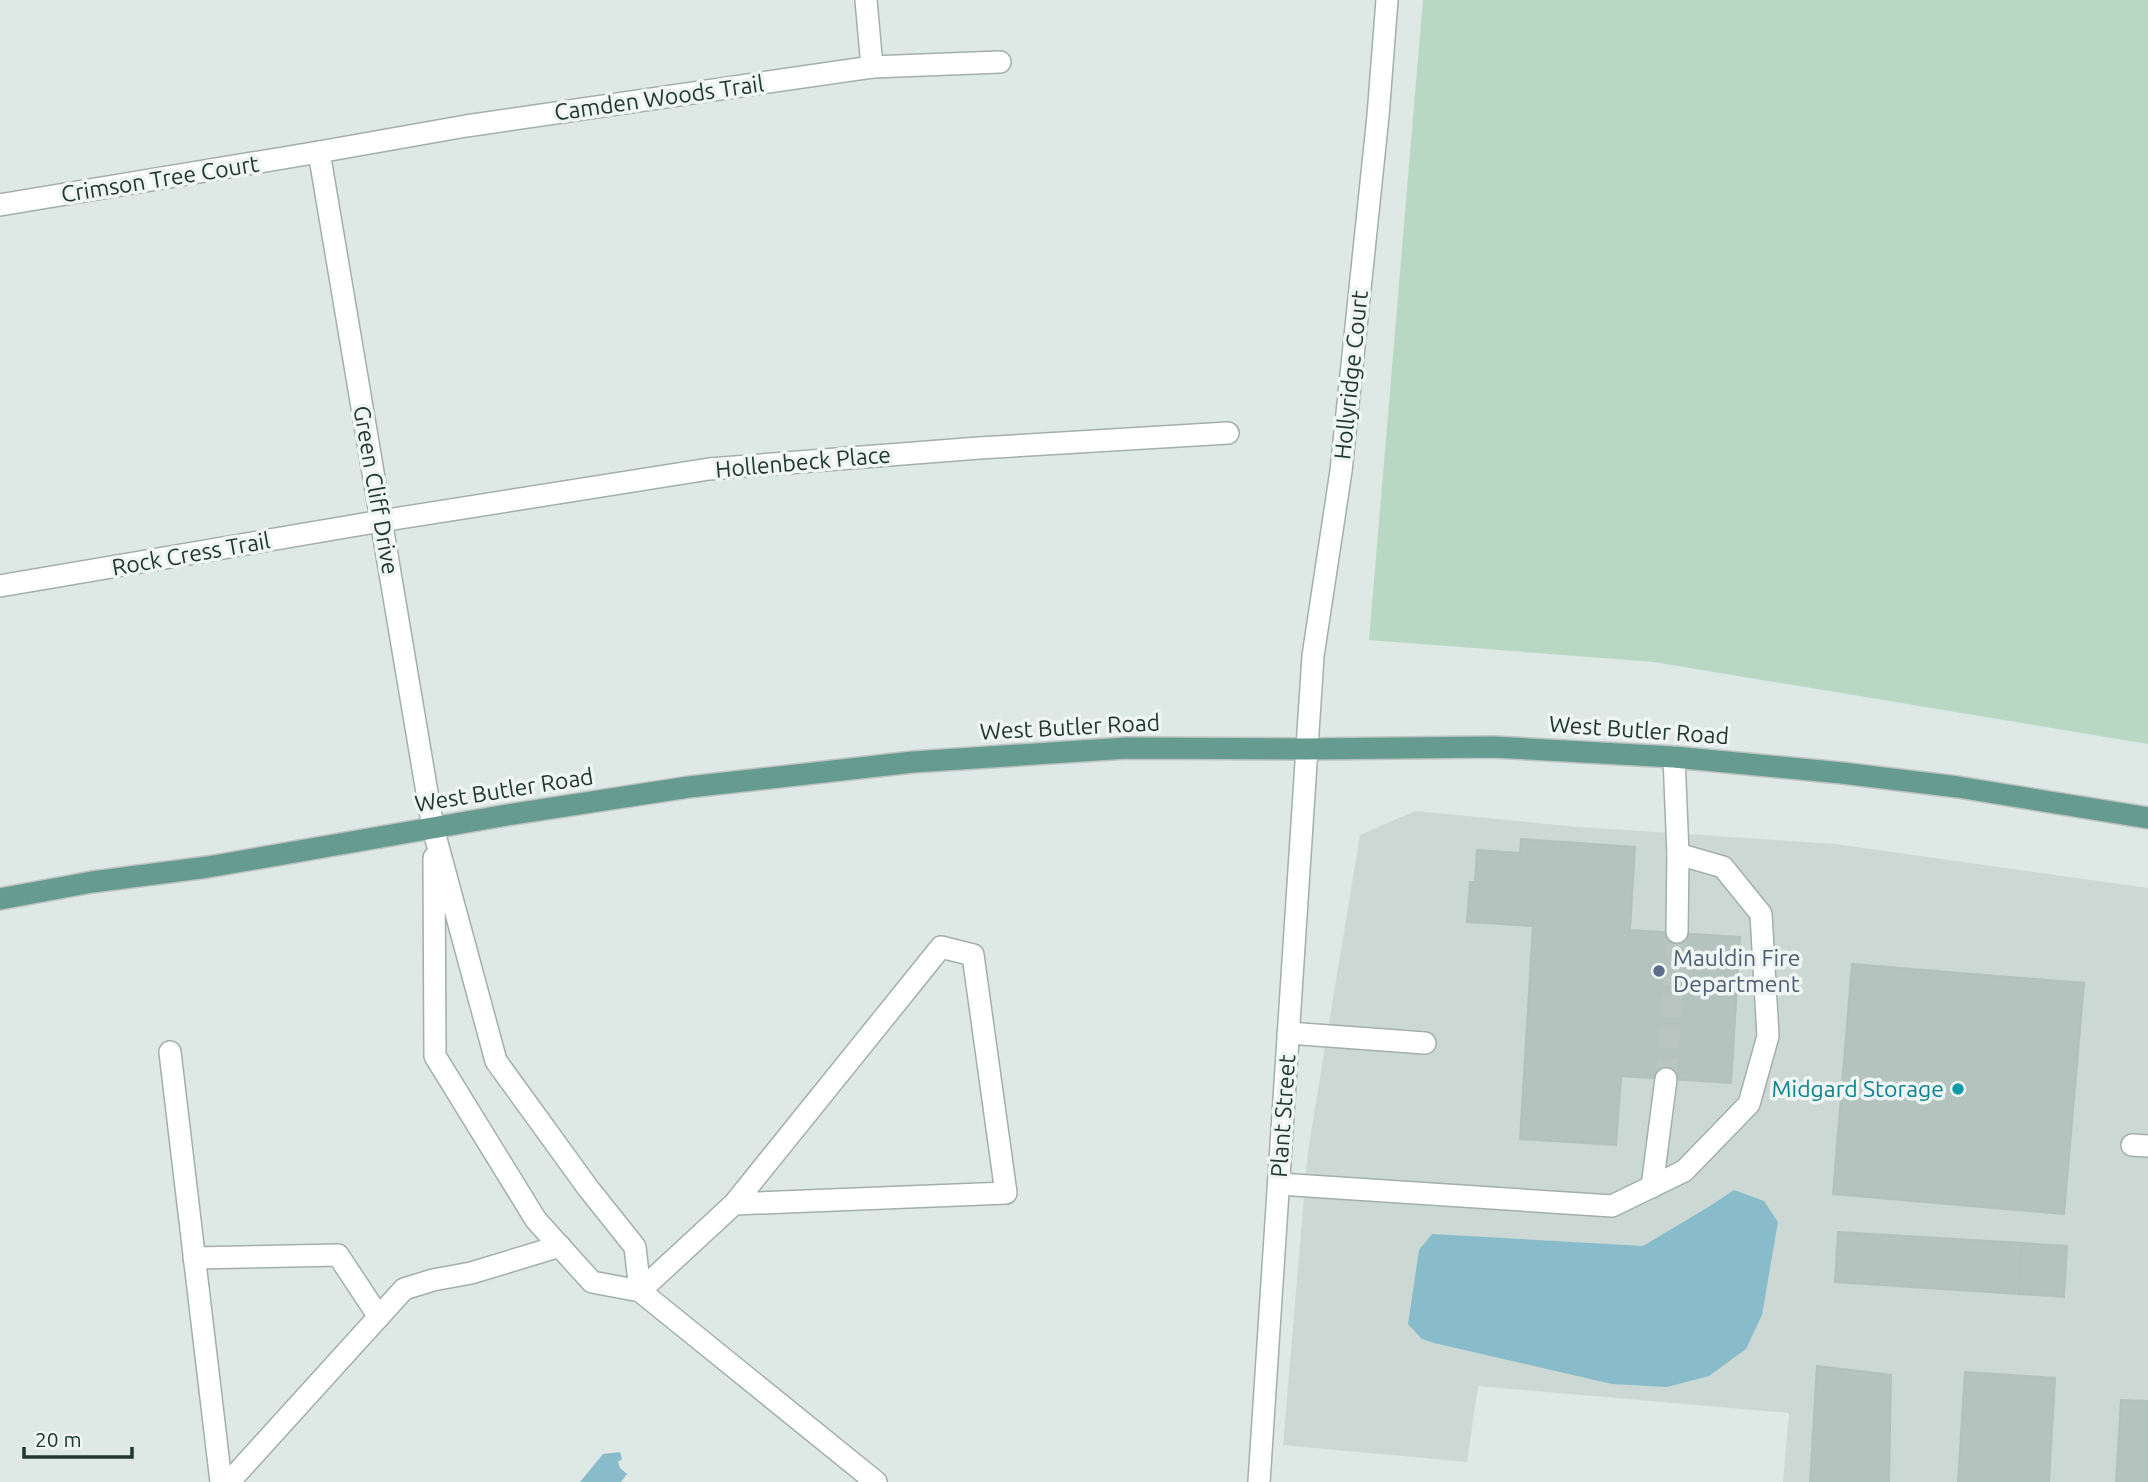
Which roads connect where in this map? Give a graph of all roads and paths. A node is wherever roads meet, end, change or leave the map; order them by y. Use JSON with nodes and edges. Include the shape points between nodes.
{"nodes":[{"id":1,"x":866,"y":0,"type":"edge"},
{"id":2,"x":1387,"y":0,"type":"edge"},
{"id":3,"x":1000,"y":62,"type":"dead end"},
{"id":4,"x":872,"y":66,"type":"junction"},
{"id":5,"x":319,"y":152,"type":"junction"},
{"id":6,"x":0,"y":205,"type":"edge"},
{"id":7,"x":1228,"y":433,"type":"dead end"},
{"id":8,"x":382,"y":521,"type":"junction"},
{"id":9,"x":0,"y":586,"type":"edge"},
{"id":10,"x":1306,"y":749,"type":"junction"},
{"id":11,"x":1674,"y":757,"type":"junction"},
{"id":12,"x":2148,"y":818,"type":"edge"},
{"id":13,"x":433,"y":828,"type":"junction"},
{"id":14,"x":1678,"y":854,"type":"junction"},
{"id":15,"x":0,"y":899,"type":"edge"},
{"id":16,"x":1677,"y":932,"type":"tunnel mouth"},
{"id":17,"x":1288,"y":1033,"type":"junction"},
{"id":18,"x":1425,"y":1043,"type":"dead end"},
{"id":19,"x":170,"y":1052,"type":"dead end"},
{"id":20,"x":1666,"y":1079,"type":"tunnel mouth"},
{"id":21,"x":1279,"y":1184,"type":"junction"},
{"id":22,"x":1652,"y":1187,"type":"junction"},
{"id":23,"x":734,"y":1204,"type":"junction"},
{"id":24,"x":560,"y":1246,"type":"junction"},
{"id":25,"x":194,"y":1258,"type":"junction"},
{"id":26,"x":640,"y":1291,"type":"junction"},
{"id":27,"x":379,"y":1317,"type":"junction"},
{"id":28,"x":221,"y":1482,"type":"edge"},
{"id":29,"x":229,"y":1482,"type":"edge"},
{"id":30,"x":876,"y":1482,"type":"edge"},
{"id":31,"x":1259,"y":1482,"type":"edge"}],
"edges":[{"from":1,"to":4,"type":"street"},
{"from":2,"to":10,"type":"street","name":"Hollyridge Court","via":[[1341,471],[1313,656]]},
{"from":3,"to":4,"type":"street","name":"Camden Woods Trail"},
{"from":4,"to":5,"type":"street","name":"Camden Woods Trail"},
{"from":5,"to":6,"type":"street","name":"Crimson Tree Court"},
{"from":5,"to":8,"type":"street","name":"Green Cliff Drive"},
{"from":7,"to":8,"type":"street","name":"Hollenbeck Place","via":[[709,469]]},
{"from":8,"to":9,"type":"street","name":"Rock Cress Trail"},
{"from":8,"to":13,"type":"street","name":"Green Cliff Drive"},
{"from":10,"to":11,"type":"main road","name":"West Butler Road","via":[[1493,747]]},
{"from":10,"to":13,"type":"main road","name":"West Butler Road","via":[[1127,748],[913,762],[690,787]]},
{"from":10,"to":17,"type":"street","name":"Plant Street"},
{"from":11,"to":12,"type":"main road","name":"West Butler Road","via":[[1958,787]]},
{"from":11,"to":14,"type":"street"},
{"from":13,"to":15,"type":"main road","name":"West Butler Road"},
{"from":13,"to":24,"type":"street","via":[[435,1056],[536,1220]]},
{"from":13,"to":26,"type":"street","via":[[496,1061],[635,1247]]},
{"from":14,"to":16,"type":"street"},
{"from":14,"to":22,"type":"street","via":[[1723,867],[1761,914],[1768,1036],[1749,1104],[1684,1171]]},
{"from":17,"to":18,"type":"street"},
{"from":17,"to":21,"type":"street","name":"Plant Street"},
{"from":19,"to":25,"type":"street"},
{"from":20,"to":22,"type":"street"},
{"from":21,"to":22,"type":"street","via":[[1612,1206]]},
{"from":21,"to":31,"type":"street","name":"Plant Street"},
{"from":23,"to":23,"type":"street","via":[[942,947],[973,955],[1006,1193]]},
{"from":23,"to":26,"type":"street"},
{"from":24,"to":26,"type":"street","via":[[592,1282]]},
{"from":24,"to":27,"type":"street","via":[[404,1289]]},
{"from":25,"to":27,"type":"street","via":[[338,1255]]},
{"from":25,"to":28,"type":"street"},
{"from":26,"to":30,"type":"street"},
{"from":27,"to":29,"type":"street"}]}
